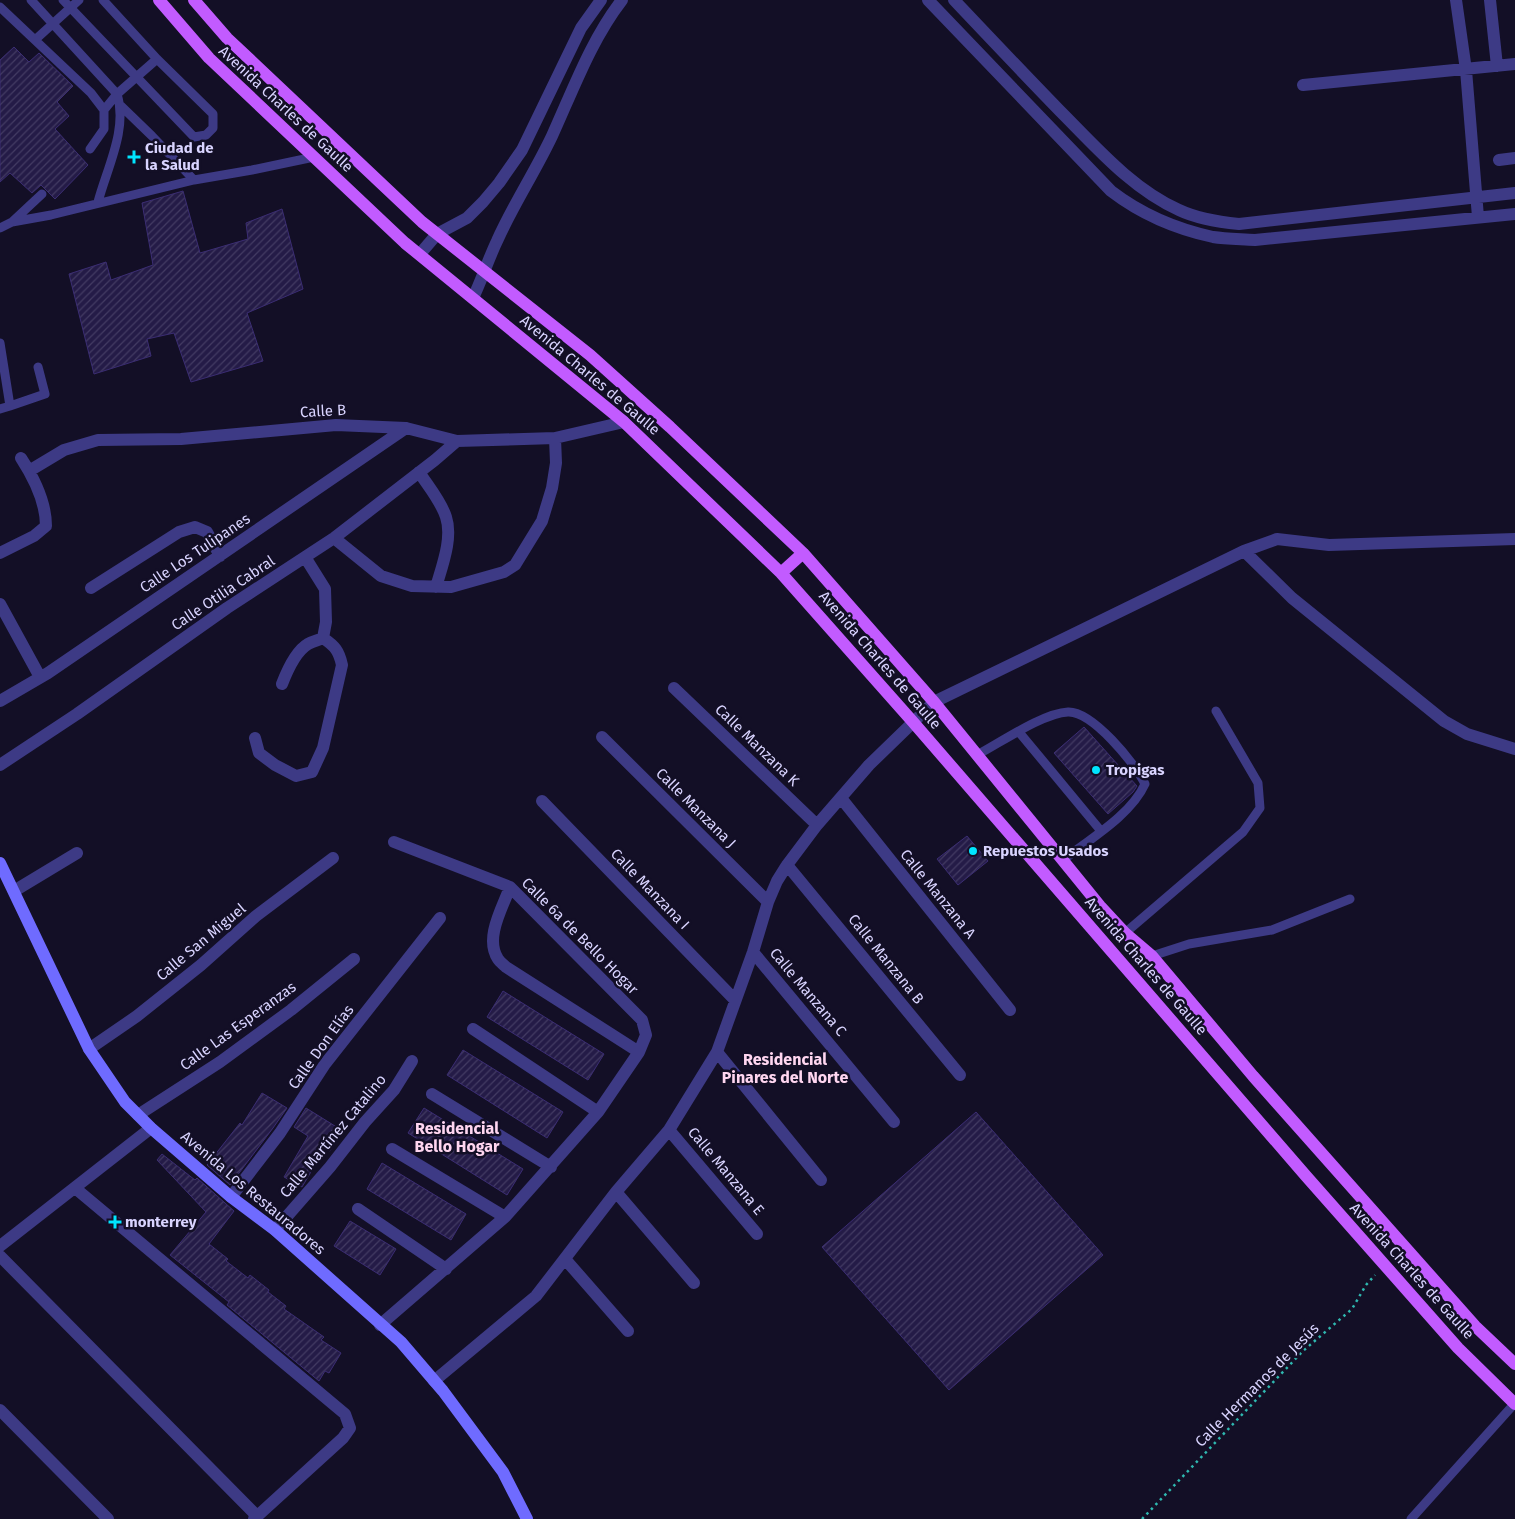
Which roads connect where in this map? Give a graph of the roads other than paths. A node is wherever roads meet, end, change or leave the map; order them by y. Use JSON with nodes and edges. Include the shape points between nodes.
{"nodes":[{"id":1,"x":30,"y":0,"type":"edge"},
{"id":2,"x":63,"y":0,"type":"edge"},
{"id":3,"x":79,"y":0,"type":"edge"},
{"id":4,"x":104,"y":0,"type":"edge"},
{"id":5,"x":159,"y":0,"type":"edge"},
{"id":6,"x":194,"y":0,"type":"edge"},
{"id":7,"x":601,"y":0,"type":"edge"},
{"id":8,"x":622,"y":0,"type":"edge"},
{"id":9,"x":928,"y":0,"type":"edge"},
{"id":10,"x":954,"y":0,"type":"edge"},
{"id":11,"x":1456,"y":0,"type":"edge"},
{"id":12,"x":1490,"y":0,"type":"edge"},
{"id":13,"x":0,"y":7,"type":"edge"},
{"id":14,"x":70,"y":8,"type":"junction"},
{"id":15,"x":53,"y":24,"type":"junction"},
{"id":16,"x":36,"y":39,"type":"junction"},
{"id":17,"x":157,"y":59,"type":"junction"},
{"id":18,"x":1515,"y":64,"type":"edge"},
{"id":19,"x":1497,"y":66,"type":"junction"},
{"id":20,"x":1466,"y":70,"type":"junction"},
{"id":21,"x":136,"y":77,"type":"junction"},
{"id":22,"x":1303,"y":85,"type":"dead end"},
{"id":23,"x":117,"y":94,"type":"junction"},
{"id":24,"x":121,"y":106,"type":"junction"},
{"id":25,"x":104,"y":110,"type":"junction"},
{"id":26,"x":90,"y":149,"type":"dead end"},
{"id":27,"x":314,"y":157,"type":"junction"},
{"id":28,"x":1515,"y":158,"type":"edge"},
{"id":29,"x":1499,"y":160,"type":"dead end"},
{"id":30,"x":194,"y":180,"type":"junction"},
{"id":31,"x":1515,"y":193,"type":"edge"},
{"id":32,"x":42,"y":194,"type":"dead end"},
{"id":33,"x":1476,"y":197,"type":"junction"},
{"id":34,"x":98,"y":202,"type":"junction"},
{"id":35,"x":1515,"y":214,"type":"edge"},
{"id":36,"x":1478,"y":217,"type":"junction"},
{"id":37,"x":12,"y":222,"type":"junction"},
{"id":38,"x":0,"y":228,"type":"edge"},
{"id":39,"x":437,"y":234,"type":"junction"},
{"id":40,"x":420,"y":254,"type":"junction"},
{"id":41,"x":486,"y":272,"type":"junction"},
{"id":42,"x":473,"y":298,"type":"junction"},
{"id":43,"x":0,"y":343,"type":"edge"},
{"id":44,"x":38,"y":367,"type":"dead end"},
{"id":45,"x":10,"y":406,"type":"junction"},
{"id":46,"x":0,"y":409,"type":"edge"},
{"id":47,"x":624,"y":422,"type":"junction"},
{"id":48,"x":406,"y":428,"type":"junction"},
{"id":49,"x":555,"y":438,"type":"junction"},
{"id":50,"x":457,"y":440,"type":"junction"},
{"id":51,"x":21,"y":458,"type":"dead end"},
{"id":52,"x":29,"y":471,"type":"junction"},
{"id":53,"x":419,"y":472,"type":"junction"},
{"id":54,"x":334,"y":538,"type":"junction"},
{"id":55,"x":1515,"y":539,"type":"edge"},
{"id":56,"x":1244,"y":551,"type":"junction"},
{"id":57,"x":0,"y":553,"type":"edge"},
{"id":58,"x":803,"y":553,"type":"junction"},
{"id":59,"x":220,"y":556,"type":"junction"},
{"id":60,"x":305,"y":557,"type":"junction"},
{"id":61,"x":781,"y":573,"type":"junction"},
{"id":62,"x":436,"y":587,"type":"junction"},
{"id":63,"x":91,"y":588,"type":"dead end"},
{"id":64,"x":0,"y":604,"type":"edge"},
{"id":65,"x":324,"y":638,"type":"junction"},
{"id":66,"x":40,"y":678,"type":"junction"},
{"id":67,"x":282,"y":684,"type":"dead end"},
{"id":68,"x":674,"y":688,"type":"dead end"},
{"id":69,"x":0,"y":701,"type":"edge"},
{"id":70,"x":934,"y":702,"type":"junction"},
{"id":71,"x":1216,"y":711,"type":"dead end"},
{"id":72,"x":913,"y":722,"type":"junction"},
{"id":73,"x":1019,"y":732,"type":"junction"},
{"id":74,"x":602,"y":737,"type":"dead end"},
{"id":75,"x":255,"y":738,"type":"dead end"},
{"id":76,"x":1515,"y":749,"type":"edge"},
{"id":77,"x":977,"y":755,"type":"junction"},
{"id":78,"x":0,"y":764,"type":"edge"},
{"id":79,"x":841,"y":798,"type":"junction"},
{"id":80,"x":542,"y":801,"type":"dead end"},
{"id":81,"x":817,"y":825,"type":"junction"},
{"id":82,"x":1101,"y":831,"type":"junction"},
{"id":83,"x":394,"y":842,"type":"dead end"},
{"id":84,"x":77,"y":853,"type":"dead end"},
{"id":85,"x":332,"y":858,"type":"dead end"},
{"id":86,"x":1062,"y":860,"type":"junction"},
{"id":87,"x":0,"y":863,"type":"edge"},
{"id":88,"x":787,"y":865,"type":"junction"},
{"id":89,"x":510,"y":887,"type":"junction"},
{"id":90,"x":14,"y":891,"type":"junction"},
{"id":91,"x":1350,"y":899,"type":"dead end"},
{"id":92,"x":768,"y":902,"type":"junction"},
{"id":93,"x":440,"y":918,"type":"dead end"},
{"id":94,"x":1124,"y":933,"type":"junction"},
{"id":95,"x":753,"y":952,"type":"junction"},
{"id":96,"x":1152,"y":956,"type":"junction"},
{"id":97,"x":354,"y":959,"type":"dead end"},
{"id":98,"x":735,"y":1000,"type":"junction"},
{"id":99,"x":1010,"y":1010,"type":"dead end"},
{"id":100,"x":472,"y":1029,"type":"dead end"},
{"id":101,"x":89,"y":1049,"type":"junction"},
{"id":102,"x":640,"y":1052,"type":"junction"},
{"id":103,"x":717,"y":1052,"type":"junction"},
{"id":104,"x":412,"y":1061,"type":"dead end"},
{"id":105,"x":960,"y":1075,"type":"dead end"},
{"id":106,"x":432,"y":1094,"type":"dead end"},
{"id":107,"x":598,"y":1112,"type":"junction"},
{"id":108,"x":138,"y":1115,"type":"junction"},
{"id":109,"x":894,"y":1122,"type":"dead end"},
{"id":110,"x":151,"y":1128,"type":"junction"},
{"id":111,"x":669,"y":1130,"type":"junction"},
{"id":112,"x":392,"y":1150,"type":"dead end"},
{"id":113,"x":551,"y":1167,"type":"junction"},
{"id":114,"x":821,"y":1180,"type":"dead end"},
{"id":115,"x":75,"y":1188,"type":"junction"},
{"id":116,"x":616,"y":1192,"type":"junction"},
{"id":117,"x":232,"y":1197,"type":"junction"},
{"id":118,"x":358,"y":1209,"type":"dead end"},
{"id":119,"x":505,"y":1217,"type":"junction"},
{"id":120,"x":275,"y":1230,"type":"junction"},
{"id":121,"x":757,"y":1234,"type":"dead end"},
{"id":122,"x":0,"y":1246,"type":"edge"},
{"id":123,"x":0,"y":1256,"type":"edge"},
{"id":124,"x":565,"y":1259,"type":"junction"},
{"id":125,"x":446,"y":1269,"type":"junction"},
{"id":126,"x":694,"y":1283,"type":"dead end"},
{"id":127,"x":380,"y":1325,"type":"junction"},
{"id":128,"x":628,"y":1331,"type":"dead end"},
{"id":129,"x":1515,"y":1364,"type":"edge"},
{"id":130,"x":434,"y":1381,"type":"junction"},
{"id":131,"x":1515,"y":1404,"type":"edge"},
{"id":132,"x":0,"y":1410,"type":"edge"},
{"id":133,"x":255,"y":1518,"type":"edge"},
{"id":134,"x":108,"y":1519,"type":"edge"},
{"id":135,"x":527,"y":1519,"type":"edge"},
{"id":136,"x":1411,"y":1519,"type":"edge"}],
"edges":[{"from":1,"to":15,"type":"lane"},
{"from":2,"to":14,"type":"lane"},
{"from":3,"to":14,"type":"lane"},
{"from":4,"to":17,"type":"lane"},
{"from":5,"to":27,"type":"main road","name":"Avenida Charles de Gaulle","via":[[208,58]]},
{"from":6,"to":39,"type":"main road","name":"Avenida Charles de Gaulle","via":[[234,44]]},
{"from":7,"to":39,"type":"street","via":[[581,28],[522,150],[499,183],[466,218]]},
{"from":8,"to":41,"type":"street","via":[[594,46],[539,164],[496,242]]},
{"from":9,"to":36,"type":"street","via":[[1111,191],[1130,205],[1178,228],[1214,237],[1255,240]]},
{"from":10,"to":33,"type":"street","via":[[1092,144],[1144,190],[1181,211],[1213,221],[1239,224]]},
{"from":11,"to":20,"type":"street"},
{"from":12,"to":19,"type":"street"},
{"from":13,"to":16,"type":"lane"},
{"from":14,"to":15,"type":"lane"},
{"from":14,"to":21,"type":"lane"},
{"from":15,"to":16,"type":"lane"},
{"from":15,"to":23,"type":"lane"},
{"from":16,"to":25,"type":"lane","via":[[92,93]]},
{"from":17,"to":21,"type":"lane"},
{"from":17,"to":21,"type":"lane","via":[[213,114],[213,128],[206,135],[194,137]]},
{"from":18,"to":19,"type":"street"},
{"from":19,"to":20,"type":"street"},
{"from":20,"to":22,"type":"street"},
{"from":20,"to":33,"type":"street"},
{"from":21,"to":23,"type":"lane"},
{"from":23,"to":24,"type":"lane"},
{"from":23,"to":25,"type":"lane"},
{"from":24,"to":30,"type":"lane"},
{"from":24,"to":34,"type":"lane","via":[[114,152]]},
{"from":25,"to":26,"type":"lane","via":[[104,129]]},
{"from":27,"to":30,"type":"lane"},
{"from":27,"to":40,"type":"main road","name":"Avenida Charles de Gaulle"},
{"from":28,"to":29,"type":"street"},
{"from":30,"to":34,"type":"lane"},
{"from":31,"to":33,"type":"street"},
{"from":32,"to":37,"type":"lane"},
{"from":33,"to":36,"type":"street"},
{"from":34,"to":37,"type":"lane"},
{"from":35,"to":36,"type":"street"},
{"from":37,"to":38,"type":"lane"},
{"from":39,"to":40,"type":"street"},
{"from":39,"to":41,"type":"main road","name":"Avenida Charles de Gaulle"},
{"from":40,"to":42,"type":"main road","name":"Avenida Charles de Gaulle"},
{"from":41,"to":42,"type":"street"},
{"from":41,"to":58,"type":"main road","name":"Avenida Charles de Gaulle","via":[[590,355]]},
{"from":42,"to":47,"type":"main road","name":"Avenida Charles de Gaulle"},
{"from":43,"to":45,"type":"lane"},
{"from":44,"to":45,"type":"lane","via":[[45,394]]},
{"from":45,"to":46,"type":"lane"},
{"from":47,"to":49,"type":"street","name":"Calle B"},
{"from":47,"to":61,"type":"main road","name":"Avenida Charles de Gaulle"},
{"from":48,"to":50,"type":"street","name":"Calle B"},
{"from":48,"to":52,"type":"street","name":"Calle B","via":[[336,426],[181,439],[98,440],[64,450]]},
{"from":48,"to":59,"type":"street","name":"Calle Los Tulipanes"},
{"from":49,"to":50,"type":"street","name":"Calle B"},
{"from":49,"to":62,"type":"street","via":[[556,463],[542,521],[515,565],[492,576],[450,587]]},
{"from":50,"to":53,"type":"street","name":"Calle Otilia Cabral"},
{"from":51,"to":52,"type":"street"},
{"from":52,"to":57,"type":"street","via":[[46,512],[46,526],[34,536]]},
{"from":53,"to":54,"type":"street","name":"Calle Otilia Cabral"},
{"from":53,"to":62,"type":"street","via":[[447,518],[448,533]]},
{"from":54,"to":60,"type":"street","name":"Calle Otilia Cabral"},
{"from":54,"to":62,"type":"street","via":[[381,576],[412,586]]},
{"from":55,"to":56,"type":"street","via":[[1329,546],[1277,539]]},
{"from":56,"to":70,"type":"street"},
{"from":56,"to":76,"type":"street","via":[[1292,598],[1444,721],[1467,734]]},
{"from":58,"to":61,"type":"main road"},
{"from":58,"to":70,"type":"main road","name":"Avenida Charles de Gaulle"},
{"from":59,"to":63,"type":"street","via":[[207,532],[195,527],[179,532]]},
{"from":59,"to":66,"type":"street","name":"Calle Los Tulipanes"},
{"from":60,"to":65,"type":"street","via":[[325,589]]},
{"from":60,"to":78,"type":"street","name":"Calle Otilia Cabral"},
{"from":61,"to":72,"type":"main road","name":"Avenida Charles de Gaulle"},
{"from":64,"to":66,"type":"street"},
{"from":65,"to":67,"type":"street","via":[[307,644],[300,651]]},
{"from":65,"to":75,"type":"street","via":[[335,646],[342,665],[323,748],[312,772],[296,776],[274,765],[259,753]]},
{"from":66,"to":69,"type":"street","name":"Calle Los Tulipanes"},
{"from":68,"to":81,"type":"street","name":"Calle Manzana K"},
{"from":70,"to":72,"type":"street"},
{"from":70,"to":77,"type":"main road","name":"Avenida Charles de Gaulle"},
{"from":71,"to":94,"type":"lane","via":[[1258,783],[1260,808],[1243,832]]},
{"from":72,"to":79,"type":"street"},
{"from":72,"to":131,"type":"main road","name":"Avenida Charles de Gaulle","via":[[1458,1348]]},
{"from":73,"to":77,"type":"lane"},
{"from":73,"to":82,"type":"lane"},
{"from":73,"to":82,"type":"lane","via":[[1044,719],[1068,712],[1082,715],[1112,739],[1145,784],[1127,811]]},
{"from":74,"to":92,"type":"street","name":"Calle Manzana J"},
{"from":77,"to":86,"type":"main road","name":"Avenida Charles de Gaulle"},
{"from":79,"to":81,"type":"street"},
{"from":79,"to":99,"type":"street","name":"Calle Manzana A"},
{"from":80,"to":98,"type":"street","name":"Calle Manzana I"},
{"from":81,"to":88,"type":"street"},
{"from":82,"to":86,"type":"lane"},
{"from":83,"to":89,"type":"street","name":"Calle 6a de Bello Hogar"},
{"from":84,"to":90,"type":"street"},
{"from":85,"to":101,"type":"street","name":"Calle San Miguel","via":[[256,916],[137,1016]]},
{"from":86,"to":94,"type":"main road","name":"Avenida Charles de Gaulle"},
{"from":87,"to":90,"type":"street","name":"Avenida Los Restauradores"},
{"from":88,"to":92,"type":"street"},
{"from":88,"to":105,"type":"street","name":"Calle Manzana B"},
{"from":89,"to":102,"type":"street","name":"Calle 6a de Bello Hogar","via":[[642,1020],[646,1035]]},
{"from":89,"to":102,"type":"street","via":[[493,934],[493,947],[498,959]]},
{"from":90,"to":101,"type":"street","name":"Avenida Los Restauradores"},
{"from":91,"to":96,"type":"lane","via":[[1272,930],[1189,944]]},
{"from":92,"to":95,"type":"street"},
{"from":93,"to":117,"type":"street","name":"Calle Don Elías","via":[[325,1064],[280,1133]]},
{"from":94,"to":96,"type":"main road","name":"Avenida Charles de Gaulle"},
{"from":95,"to":98,"type":"street"},
{"from":95,"to":109,"type":"street","name":"Calle Manzana C"},
{"from":96,"to":129,"type":"main road","name":"Avenida Charles de Gaulle","via":[[1442,1290]]},
{"from":97,"to":108,"type":"street","name":"Calle Las Esperanzas","via":[[292,1010],[220,1062]]},
{"from":98,"to":103,"type":"street"},
{"from":100,"to":107,"type":"street"},
{"from":101,"to":108,"type":"street","name":"Avenida Los Restauradores","via":[[125,1102]]},
{"from":102,"to":107,"type":"street"},
{"from":103,"to":111,"type":"street"},
{"from":103,"to":114,"type":"street"},
{"from":104,"to":120,"type":"street","name":"Calle Martínez Catalino","via":[[394,1090]]},
{"from":106,"to":113,"type":"street"},
{"from":107,"to":113,"type":"street"},
{"from":108,"to":110,"type":"street","name":"Avenida Los Restauradores"},
{"from":110,"to":115,"type":"street"},
{"from":110,"to":117,"type":"street","name":"Avenida Los Restauradores"},
{"from":111,"to":116,"type":"street"},
{"from":111,"to":121,"type":"street","name":"Calle Manzana E"},
{"from":112,"to":119,"type":"street"},
{"from":113,"to":119,"type":"street"},
{"from":115,"to":122,"type":"street"},
{"from":115,"to":133,"type":"street","via":[[345,1414],[350,1428],[343,1438]]},
{"from":116,"to":124,"type":"street"},
{"from":116,"to":126,"type":"street"},
{"from":117,"to":120,"type":"street","name":"Avenida Los Restauradores"},
{"from":118,"to":125,"type":"street"},
{"from":119,"to":125,"type":"street"},
{"from":120,"to":127,"type":"street","name":"Avenida Los Restauradores"},
{"from":123,"to":133,"type":"street"},
{"from":124,"to":128,"type":"street"},
{"from":124,"to":130,"type":"street","via":[[536,1296]]},
{"from":125,"to":127,"type":"street"},
{"from":127,"to":130,"type":"street","name":"Avenida Los Restauradores","via":[[401,1342]]},
{"from":130,"to":135,"type":"street","name":"Avenida Los Restauradores","via":[[504,1472]]},
{"from":131,"to":136,"type":"lane"},
{"from":132,"to":134,"type":"street"}]}
